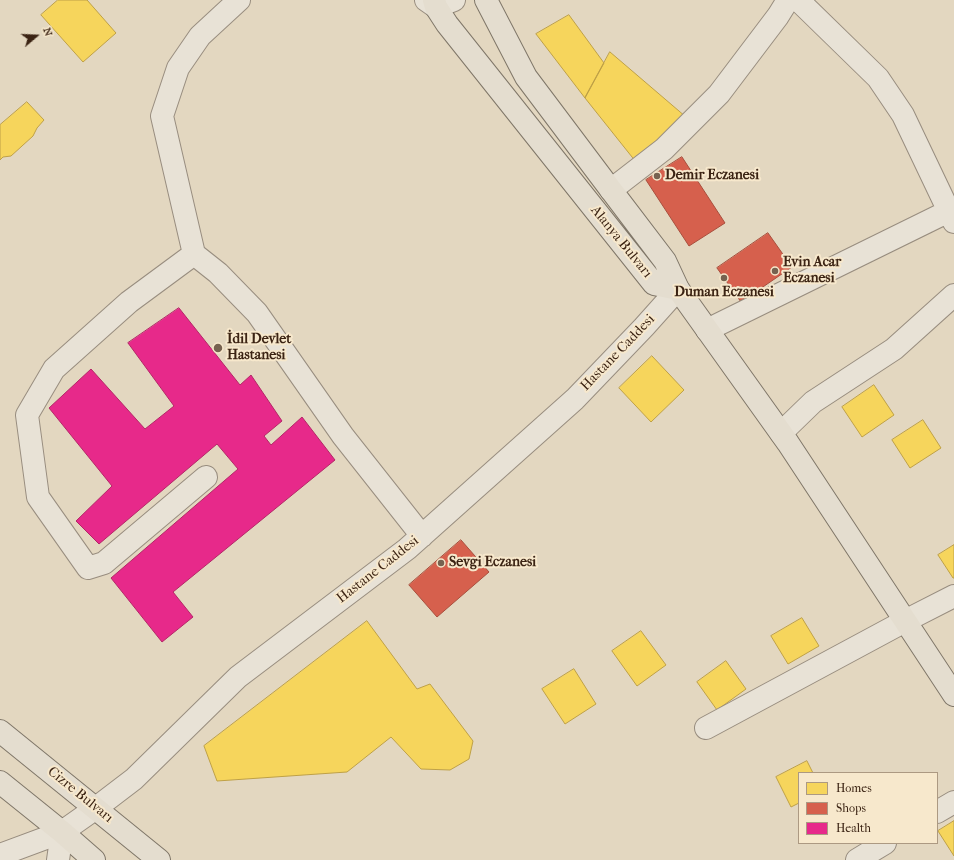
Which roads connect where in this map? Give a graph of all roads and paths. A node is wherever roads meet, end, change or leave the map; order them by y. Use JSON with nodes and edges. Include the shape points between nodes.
{"nodes":[{"id":1,"x":239,"y":0,"type":"edge"},
{"id":2,"x":486,"y":0,"type":"edge"},
{"id":3,"x":788,"y":0,"type":"edge"},
{"id":4,"x":798,"y":0,"type":"edge"},
{"id":5,"x":438,"y":2,"type":"edge"},
{"id":6,"x":611,"y":190,"type":"junction"},
{"id":7,"x":952,"y":216,"type":"edge"},
{"id":8,"x":194,"y":254,"type":"junction"},
{"id":9,"x":678,"y":289,"type":"junction"},
{"id":10,"x":954,"y":295,"type":"edge"},
{"id":11,"x":707,"y":330,"type":"junction"},
{"id":12,"x":781,"y":433,"type":"junction"},
{"id":13,"x":206,"y":477,"type":"dead end"},
{"id":14,"x":422,"y":536,"type":"junction"},
{"id":15,"x":954,"y":596,"type":"edge"},
{"id":16,"x":905,"y":621,"type":"junction"},
{"id":17,"x":954,"y":696,"type":"edge"},
{"id":18,"x":706,"y":728,"type":"dead end"},
{"id":19,"x":0,"y":730,"type":"edge"},
{"id":20,"x":0,"y":782,"type":"edge"},
{"id":21,"x":954,"y":802,"type":"edge"},
{"id":22,"x":96,"y":808,"type":"junction"},
{"id":23,"x":938,"y":811,"type":"edge"},
{"id":24,"x":62,"y":832,"type":"junction"},
{"id":25,"x":884,"y":844,"type":"edge"},
{"id":26,"x":0,"y":855,"type":"edge"},
{"id":27,"x":58,"y":860,"type":"edge"},
{"id":28,"x":94,"y":860,"type":"edge"},
{"id":29,"x":159,"y":860,"type":"edge"},
{"id":30,"x":857,"y":860,"type":"edge"}],
"edges":[{"from":1,"to":8,"type":"street","via":[[200,36],[178,68],[162,116]]},
{"from":2,"to":6,"type":"main road","name":"Alanya Bulvarı","via":[[526,77]]},
{"from":3,"to":6,"type":"street","via":[[719,94],[664,149]]},
{"from":4,"to":7,"type":"street","via":[[878,78],[902,115]]},
{"from":5,"to":9,"type":"main road","name":"Alanya Bulvarı","via":[[447,24],[654,284]]},
{"from":6,"to":9,"type":"main road","name":"Alanya Bulvarı","via":[[665,261]]},
{"from":7,"to":11,"type":"street"},
{"from":8,"to":13,"type":"street","via":[[129,302],[54,369],[26,416],[38,497],[88,568],[104,563]]},
{"from":8,"to":14,"type":"street","via":[[218,273],[257,313],[343,436]]},
{"from":9,"to":11,"type":"main road"},
{"from":9,"to":14,"type":"street","name":"Hastane Caddesi","via":[[575,399]]},
{"from":10,"to":12,"type":"street","via":[[894,349],[812,402]]},
{"from":11,"to":12,"type":"main road"},
{"from":12,"to":16,"type":"main road"},
{"from":14,"to":22,"type":"street","name":"Hastane Caddesi","via":[[238,677],[134,779]]},
{"from":15,"to":16,"type":"street"},
{"from":16,"to":17,"type":"main road"},
{"from":16,"to":18,"type":"street"},
{"from":19,"to":22,"type":"main road","name":"Cizre Bulvarı"},
{"from":20,"to":24,"type":"main road"},
{"from":21,"to":23,"type":"street"},
{"from":22,"to":24,"type":"street","name":"Hastane Caddesi"},
{"from":22,"to":29,"type":"main road","name":"Cizre Bulvarı"},
{"from":24,"to":26,"type":"street","name":"Hastane Caddesi"},
{"from":24,"to":27,"type":"street"},
{"from":24,"to":28,"type":"main road"},
{"from":25,"to":30,"type":"street"}]}
